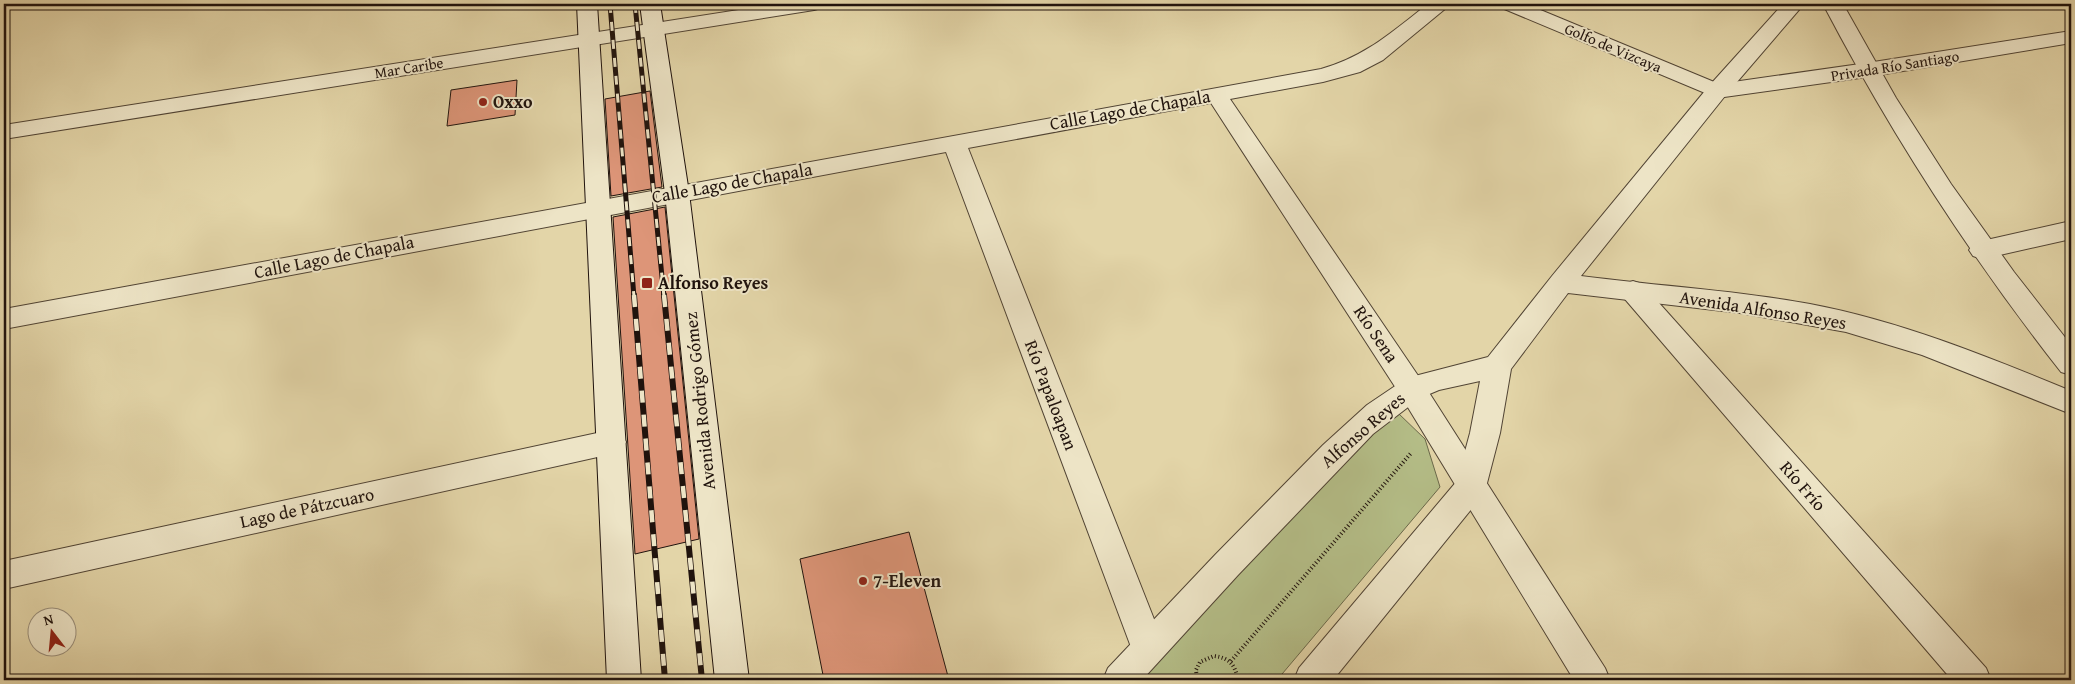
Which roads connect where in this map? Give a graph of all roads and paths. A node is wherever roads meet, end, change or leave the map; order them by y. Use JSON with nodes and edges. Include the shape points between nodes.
{"nodes":[{"id":1,"x":587,"y":4,"type":"edge"},
{"id":2,"x":814,"y":4,"type":"edge"},
{"id":3,"x":1442,"y":4,"type":"edge"},
{"id":4,"x":1509,"y":4,"type":"edge"},
{"id":5,"x":1794,"y":4,"type":"edge"},
{"id":6,"x":1833,"y":4,"type":"edge"},
{"id":7,"x":652,"y":16,"type":"edge"},
{"id":8,"x":2071,"y":37,"type":"edge"},
{"id":9,"x":589,"y":39,"type":"junction"},
{"id":10,"x":1867,"y":70,"type":"junction"},
{"id":11,"x":1717,"y":91,"type":"junction"},
{"id":12,"x":1216,"y":94,"type":"junction"},
{"id":13,"x":4,"y":132,"type":"edge"},
{"id":14,"x":954,"y":142,"type":"junction"},
{"id":15,"x":677,"y":193,"type":"junction"},
{"id":16,"x":599,"y":207,"type":"junction"},
{"id":17,"x":2071,"y":230,"type":"edge"},
{"id":18,"x":1982,"y":250,"type":"junction"},
{"id":19,"x":1561,"y":282,"type":"junction"},
{"id":20,"x":1633,"y":291,"type":"junction"},
{"id":21,"x":4,"y":319,"type":"edge"},
{"id":22,"x":2071,"y":364,"type":"edge"},
{"id":23,"x":1498,"y":366,"type":"junction"},
{"id":24,"x":1411,"y":388,"type":"junction"},
{"id":25,"x":2071,"y":403,"type":"edge"},
{"id":26,"x":1434,"y":426,"type":"junction"},
{"id":27,"x":611,"y":442,"type":"junction"},
{"id":28,"x":1471,"y":487,"type":"junction"},
{"id":29,"x":4,"y":575,"type":"edge"},
{"id":30,"x":1148,"y":647,"type":"junction"},
{"id":31,"x":1231,"y":662,"type":"junction"},
{"id":32,"x":624,"y":680,"type":"edge"},
{"id":33,"x":732,"y":680,"type":"edge"},
{"id":34,"x":1120,"y":680,"type":"edge"},
{"id":35,"x":1197,"y":680,"type":"edge"},
{"id":36,"x":1238,"y":680,"type":"edge"},
{"id":37,"x":1311,"y":680,"type":"edge"},
{"id":38,"x":1593,"y":680,"type":"edge"},
{"id":39,"x":1974,"y":680,"type":"edge"}],
"edges":[{"from":1,"to":9,"type":"street"},
{"from":2,"to":7,"type":"street","name":"Mar Caribe"},
{"from":3,"to":12,"type":"street","name":"Calle Lago de Chapala","via":[[1375,55],[1352,67]]},
{"from":4,"to":11,"type":"street","name":"Golfo de Vizcaya"},
{"from":5,"to":11,"type":"street"},
{"from":6,"to":10,"type":"street"},
{"from":7,"to":9,"type":"street","name":"Mar Caribe"},
{"from":7,"to":15,"type":"street","name":"Avenida Rodrigo Gómez"},
{"from":8,"to":10,"type":"street","name":"Privada Río Santiago"},
{"from":9,"to":13,"type":"street","name":"Mar Caribe"},
{"from":9,"to":16,"type":"street"},
{"from":10,"to":11,"type":"street","name":"Privada Río Santiago"},
{"from":10,"to":18,"type":"street"},
{"from":11,"to":19,"type":"street"},
{"from":12,"to":14,"type":"street","name":"Calle Lago de Chapala"},
{"from":12,"to":24,"type":"street","name":"Río Sena"},
{"from":14,"to":15,"type":"street","name":"Calle Lago de Chapala"},
{"from":14,"to":30,"type":"street","name":"Río Papaloapan"},
{"from":15,"to":16,"type":"street","name":"Calle Lago de Chapala"},
{"from":15,"to":33,"type":"street","name":"Avenida Rodrigo Gómez"},
{"from":16,"to":21,"type":"street","name":"Calle Lago de Chapala"},
{"from":16,"to":27,"type":"street"},
{"from":17,"to":18,"type":"street"},
{"from":18,"to":22,"type":"street"},
{"from":19,"to":20,"type":"street","name":"Avenida Alfonso Reyes"},
{"from":19,"to":23,"type":"street"},
{"from":20,"to":25,"type":"street","name":"Avenida Alfonso Reyes","via":[[1741,303],[1847,322],[1998,372]]},
{"from":20,"to":39,"type":"street","name":"Río Frío"},
{"from":23,"to":24,"type":"street","name":"Alfonso Reyes"},
{"from":23,"to":28,"type":"street"},
{"from":24,"to":26,"type":"street","name":"Río Sena"},
{"from":24,"to":30,"type":"street","name":"Alfonso Reyes","via":[[1352,435]]},
{"from":26,"to":28,"type":"street","name":"Río Sena"},
{"from":26,"to":31,"type":"path"},
{"from":27,"to":29,"type":"street","name":"Lago de Pátzcuaro"},
{"from":27,"to":32,"type":"street"},
{"from":28,"to":37,"type":"street"},
{"from":28,"to":38,"type":"street","name":"Río Sena"},
{"from":30,"to":34,"type":"street","name":"Alfonso Reyes"},
{"from":31,"to":35,"type":"path","via":[[1218,656],[1204,658],[1197,668]]},
{"from":31,"to":36,"type":"path","via":[[1238,672]]}]}
